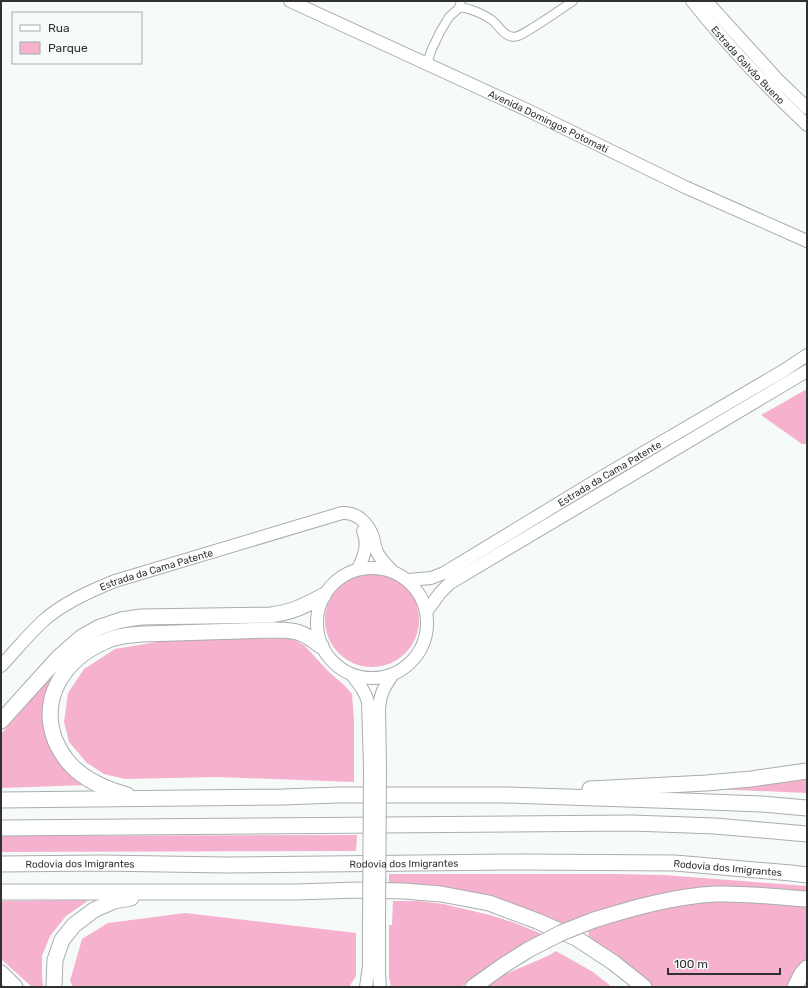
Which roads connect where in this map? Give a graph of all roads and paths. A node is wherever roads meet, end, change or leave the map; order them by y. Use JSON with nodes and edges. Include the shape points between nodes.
{"nodes":[{"id":1,"x":290,"y":1,"type":"edge"},
{"id":2,"x":573,"y":1,"type":"edge"},
{"id":3,"x":692,"y":1,"type":"edge"},
{"id":4,"x":706,"y":1,"type":"edge"},
{"id":5,"x":460,"y":4,"type":"edge"},
{"id":6,"x":428,"y":64,"type":"junction"},
{"id":7,"x":807,"y":108,"type":"edge"},
{"id":8,"x":807,"y":125,"type":"edge"},
{"id":9,"x":807,"y":241,"type":"edge"},
{"id":10,"x":807,"y":355,"type":"edge"},
{"id":11,"x":807,"y":371,"type":"edge"},
{"id":12,"x":335,"y":516,"type":"junction"},
{"id":13,"x":358,"y":568,"type":"junction"},
{"id":14,"x":391,"y":570,"type":"junction"},
{"id":15,"x":408,"y":580,"type":"junction"},
{"id":16,"x":323,"y":596,"type":"junction"},
{"id":17,"x":427,"y":611,"type":"junction"},
{"id":18,"x":321,"y":646,"type":"junction"},
{"id":19,"x":1,"y":666,"type":"edge"},
{"id":20,"x":393,"y":674,"type":"junction"},
{"id":21,"x":352,"y":675,"type":"junction"},
{"id":22,"x":1,"y":721,"type":"edge"},
{"id":23,"x":375,"y":767,"type":"junction"},
{"id":24,"x":807,"y":771,"type":"edge"},
{"id":25,"x":506,"y":795,"type":"junction"},
{"id":26,"x":141,"y":799,"type":"junction"},
{"id":27,"x":1,"y":800,"type":"edge"},
{"id":28,"x":807,"y":808,"type":"edge"},
{"id":29,"x":1,"y":828,"type":"edge"},
{"id":30,"x":807,"y":834,"type":"edge"},
{"id":31,"x":1,"y":864,"type":"edge"},
{"id":32,"x":807,"y":875,"type":"edge"},
{"id":33,"x":1,"y":892,"type":"edge"},
{"id":34,"x":160,"y":892,"type":"junction"},
{"id":35,"x":807,"y":899,"type":"edge"},
{"id":36,"x":374,"y":923,"type":"junction"},
{"id":37,"x":807,"y":968,"type":"edge"},
{"id":38,"x":1,"y":973,"type":"edge"},
{"id":39,"x":15,"y":987,"type":"edge"},
{"id":40,"x":54,"y":987,"type":"edge"},
{"id":41,"x":366,"y":987,"type":"edge"},
{"id":42,"x":380,"y":987,"type":"edge"},
{"id":43,"x":473,"y":987,"type":"edge"},
{"id":44,"x":644,"y":987,"type":"edge"},
{"id":45,"x":795,"y":987,"type":"edge"}],
"edges":[{"from":1,"to":6,"type":"main road","name":"Avenida Domingos Potomati"},
{"from":2,"to":5,"type":"street","via":[[527,31],[513,37],[505,34],[493,21],[461,7]]},
{"from":3,"to":8,"type":"main road","name":"Estrada Galvão Bueno","via":[[731,47]]},
{"from":4,"to":7,"type":"main road","name":"Estrada Galvão Bueno"},
{"from":5,"to":6,"type":"street","via":[[440,32]]},
{"from":6,"to":9,"type":"main road","name":"Avenida Domingos Potomati","via":[[685,187]]},
{"from":10,"to":15,"type":"main road","name":"Estrada da Cama Patente","via":[[444,573],[431,578]]},
{"from":11,"to":17,"type":"main road","name":"Estrada da Cama Patente","via":[[450,583]]},
{"from":12,"to":13,"type":"main road","via":[[355,522],[365,537],[364,554]]},
{"from":12,"to":14,"type":"main road","name":"Estrada da Cama Patente","via":[[347,513],[359,517],[372,535],[378,553]]},
{"from":12,"to":19,"type":"main road","name":"Estrada da Cama Patente","via":[[91,590],[44,620]]},
{"from":13,"to":14,"type":"main road"},
{"from":13,"to":16,"type":"main road","via":[[344,574]]},
{"from":14,"to":15,"type":"main road"},
{"from":15,"to":17,"type":"main road","via":[[420,594]]},
{"from":16,"to":18,"type":"main road","via":[[318,612],[317,629]]},
{"from":16,"to":22,"type":"highway","via":[[300,608],[271,615],[141,617],[100,626],[82,637],[58,658]]},
{"from":17,"to":20,"type":"main road","via":[[428,630],[422,649],[410,664]]},
{"from":18,"to":21,"type":"main road","via":[[334,663]]},
{"from":18,"to":26,"type":"highway","via":[[308,635],[287,630],[236,631],[123,636],[104,641],[84,652],[58,681],[52,696],[52,731],[59,750],[70,765],[98,785]]},
{"from":20,"to":21,"type":"main road","via":[[373,679]]},
{"from":20,"to":23,"type":"main road","via":[[380,700]]},
{"from":21,"to":23,"type":"main road","via":[[362,687],[368,702]]},
{"from":23,"to":36,"type":"main road","bridge":true},
{"from":24,"to":25,"type":"highway","via":[[706,783]]},
{"from":25,"to":26,"type":"highway"},
{"from":25,"to":28,"type":"highway"},
{"from":26,"to":27,"type":"highway"},
{"from":29,"to":30,"type":"highway","via":[[632,823],[715,826]]},
{"from":31,"to":32,"type":"highway","name":"Rodovia dos Imigrantes","via":[[659,863]]},
{"from":33,"to":34,"type":"highway"},
{"from":34,"to":40,"type":"highway","via":[[114,901],[94,910],[74,925],[62,940],[55,960]]},
{"from":34,"to":44,"type":"highway","via":[[359,890],[434,893],[467,898],[489,903],[576,938]]},
{"from":35,"to":43,"type":"highway","bridge":true,"via":[[715,894],[627,910],[561,933],[528,950]]},
{"from":36,"to":41,"type":"main road"},
{"from":36,"to":42,"type":"main road"},
{"from":37,"to":45,"type":"highway"},
{"from":38,"to":39,"type":"highway"}]}
